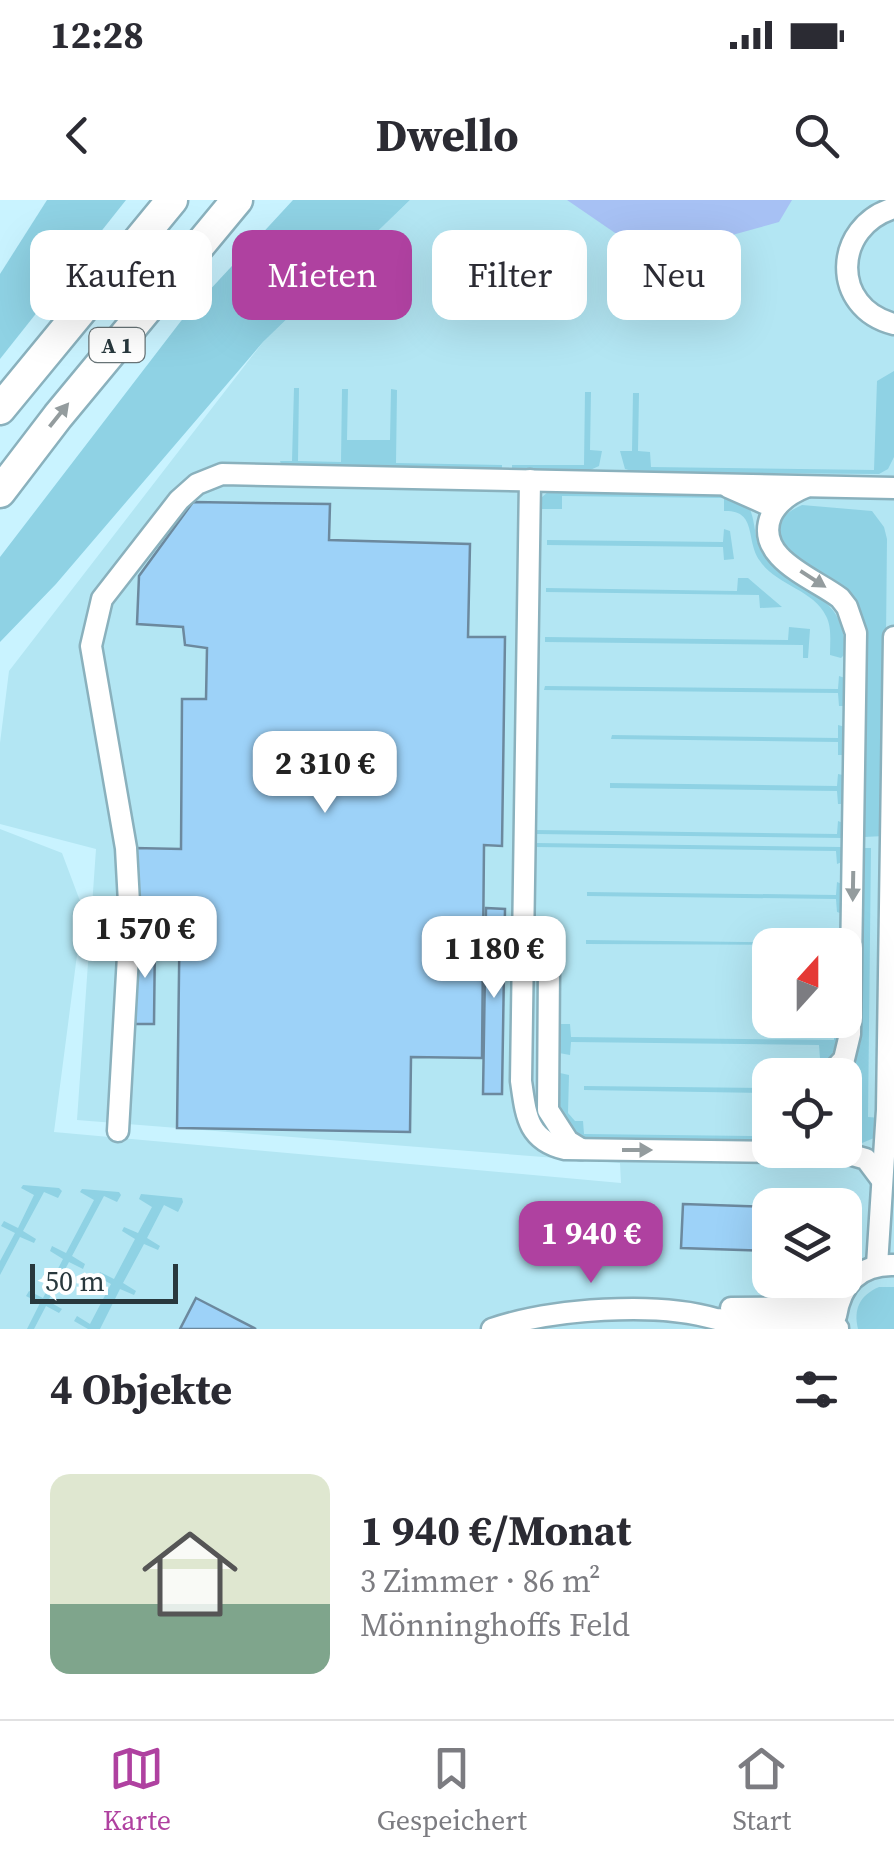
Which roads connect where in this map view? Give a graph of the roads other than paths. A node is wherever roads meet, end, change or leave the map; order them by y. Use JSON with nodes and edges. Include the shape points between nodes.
{"nodes":[{"id":1,"x":155,"y":200,"type":"edge"},
{"id":2,"x":172,"y":200,"type":"edge"},
{"id":3,"x":236,"y":200,"type":"edge"},
{"id":4,"x":894,"y":208,"type":"edge"},
{"id":5,"x":137,"y":230,"type":"edge"},
{"id":6,"x":146,"y":230,"type":"edge"},
{"id":7,"x":72,"y":320,"type":"edge"},
{"id":8,"x":894,"y":324,"type":"edge"},
{"id":9,"x":0,"y":410,"type":"edge"},
{"id":10,"x":530,"y":480,"type":"junction"},
{"id":11,"x":719,"y":483,"type":"junction"},
{"id":12,"x":810,"y":486,"type":"junction"},
{"id":13,"x":894,"y":488,"type":"edge"},
{"id":14,"x":0,"y":492,"type":"edge"},
{"id":15,"x":777,"y":505,"type":"junction"},
{"id":16,"x":894,"y":636,"type":"edge"},
{"id":17,"x":524,"y":967,"type":"junction"},
{"id":18,"x":891,"y":973,"type":"edge"},
{"id":19,"x":891,"y":1056,"type":"edge"},
{"id":20,"x":844,"y":1058,"type":"edge"},
{"id":21,"x":118,"y":1131,"type":"dead end"},
{"id":22,"x":582,"y":1150,"type":"junction"},
{"id":23,"x":752,"y":1151,"type":"edge"},
{"id":24,"x":862,"y":1158,"type":"edge"},
{"id":25,"x":880,"y":1179,"type":"junction"},
{"id":26,"x":886,"y":1265,"type":"edge"},
{"id":27,"x":838,"y":1322,"type":"edge"},
{"id":28,"x":492,"y":1329,"type":"edge"}],
"edges":[{"from":1,"to":5,"type":"highway"},
{"from":2,"to":6,"type":"highway","number":"A 1"},
{"from":14,"to":3,"type":"highway","number":"A 1","one_way":true},
{"from":4,"to":8,"type":"street","via":[[858,231],[847,270],[863,307]]},
{"from":7,"to":9,"type":"highway","number":"A 1"},
{"from":10,"to":11,"type":"street"},
{"from":10,"to":17,"type":"street"},
{"from":10,"to":21,"type":"street","via":[[222,474],[178,500],[102,599],[90,646],[126,848],[130,922]]},
{"from":11,"to":12,"type":"street"},
{"from":11,"to":15,"type":"street"},
{"from":12,"to":13,"type":"street"},
{"from":12,"to":15,"type":"street"},
{"from":15,"to":20,"type":"street","one_way":true,"via":[[768,526],[772,550],[840,598],[856,633],[851,1018]]},
{"from":16,"to":18,"type":"street"},
{"from":17,"to":22,"type":"street","via":[[525,1110],[549,1145]]},
{"from":17,"to":22,"type":"street","via":[[550,966],[548,1110],[568,1142]]},
{"from":18,"to":19,"type":"street"},
{"from":19,"to":25,"type":"street"},
{"from":22,"to":23,"type":"street","one_way":true},
{"from":24,"to":25,"type":"street"},
{"from":25,"to":26,"type":"street"},
{"from":26,"to":27,"type":"street","via":[[848,1283]]},
{"from":27,"to":28,"type":"street","via":[[717,1309],[608,1310],[528,1318]]}]}
